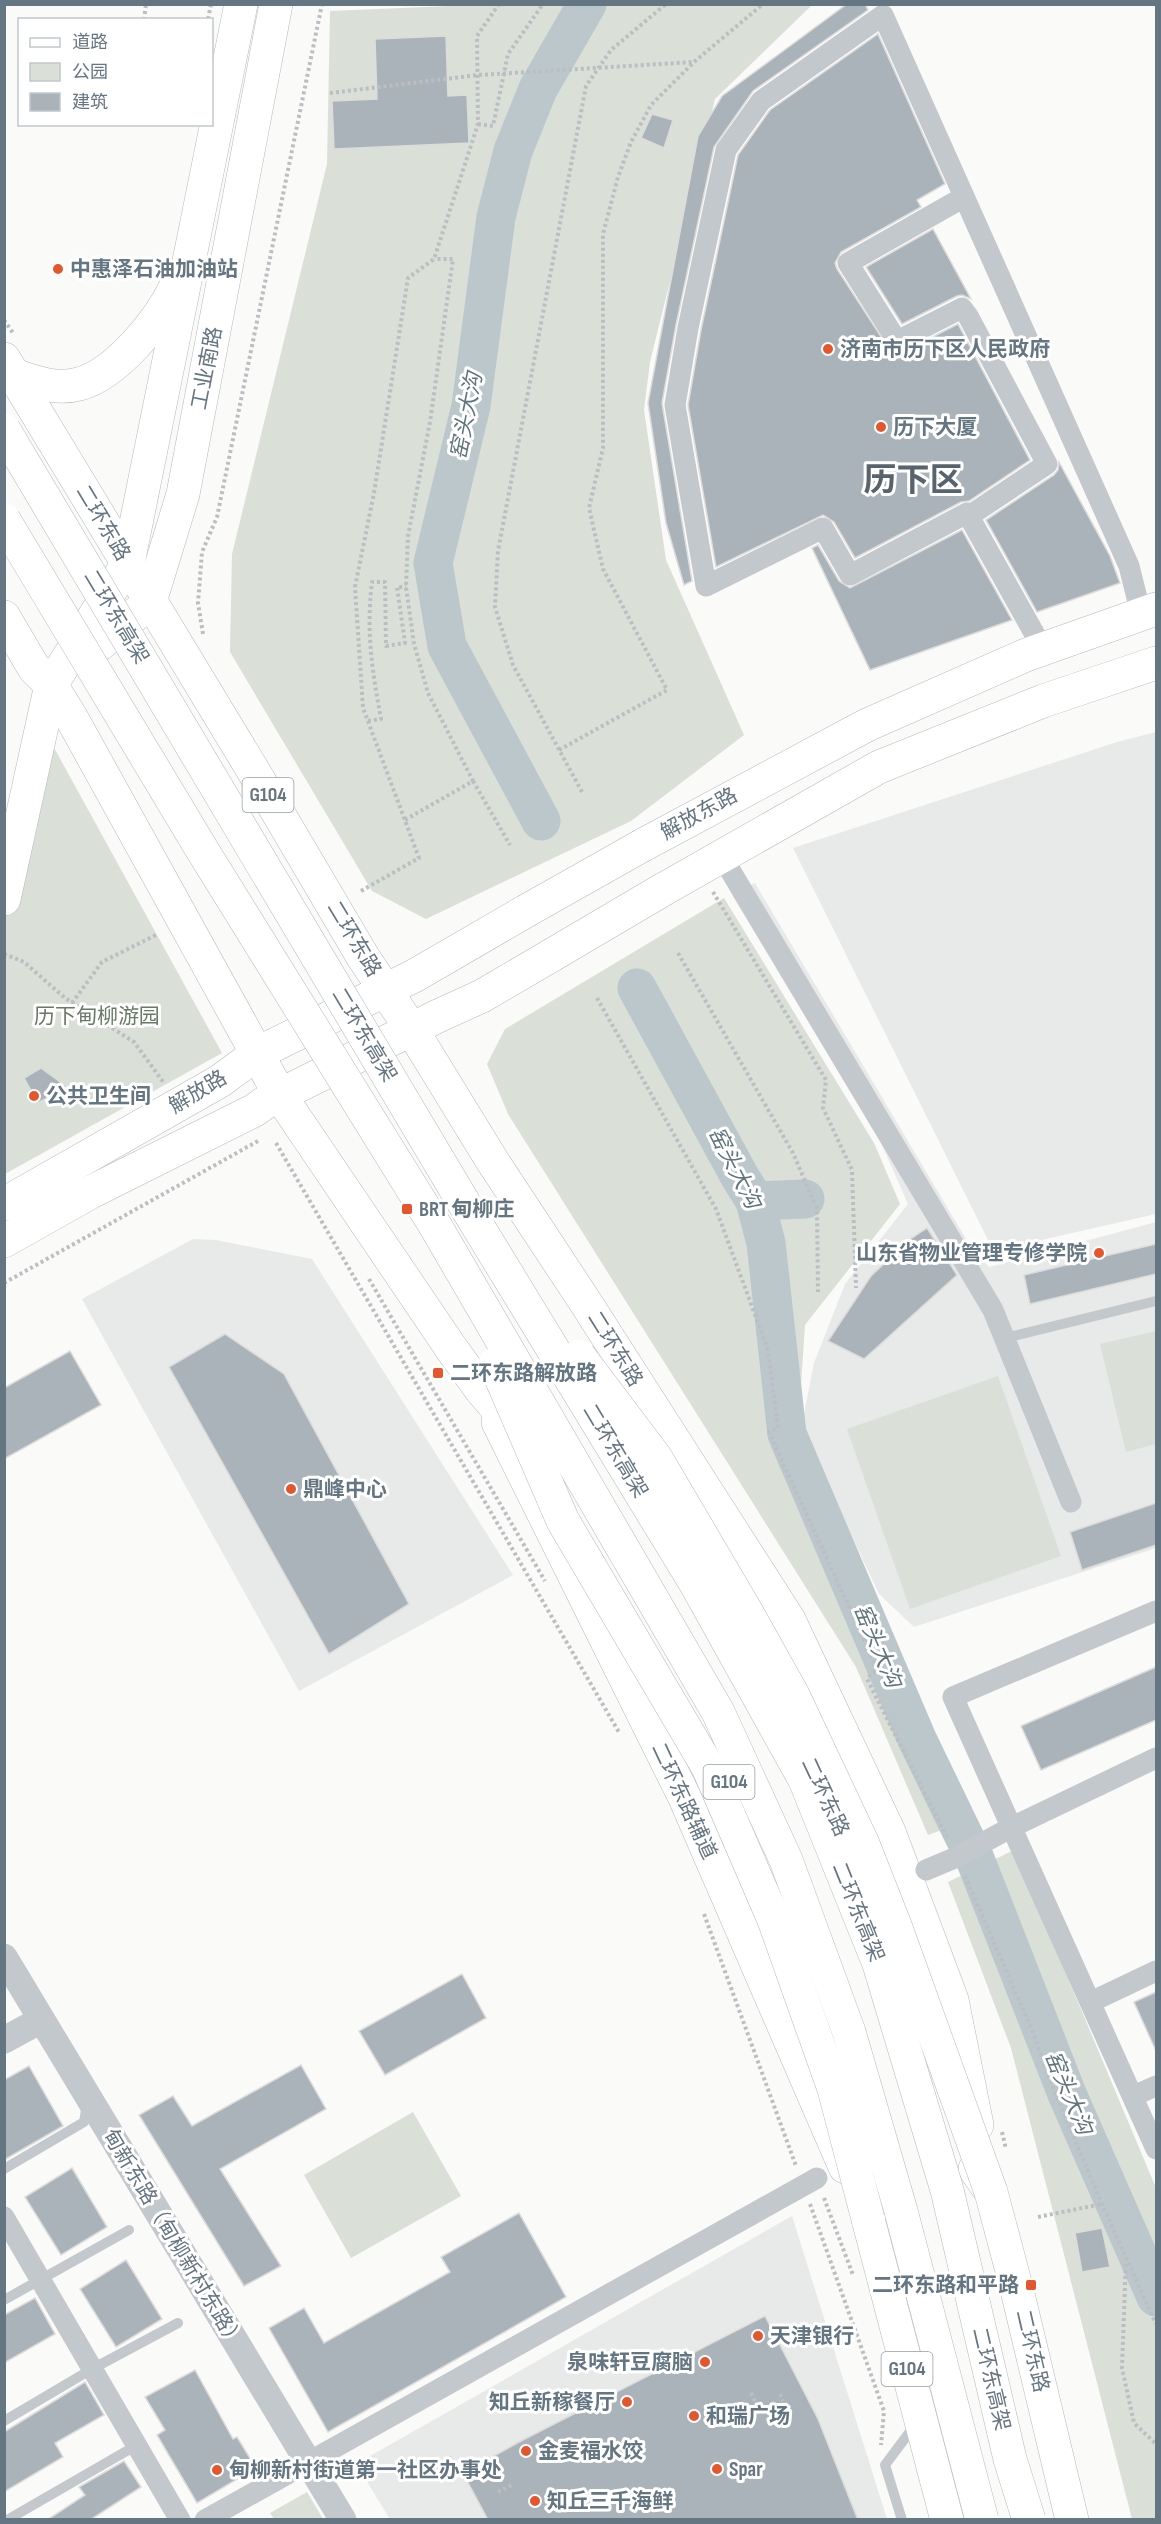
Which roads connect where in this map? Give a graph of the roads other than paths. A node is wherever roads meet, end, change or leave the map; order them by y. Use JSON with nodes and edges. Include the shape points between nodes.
{"nodes":[{"id":1,"x":241,"y":4,"type":"edge"},
{"id":2,"x":276,"y":4,"type":"edge"},
{"id":3,"x":964,"y":197,"type":"junction"},
{"id":4,"x":190,"y":254,"type":"junction"},
{"id":5,"x":10,"y":368,"type":"edge"},
{"id":6,"x":4,"y":430,"type":"edge"},
{"id":7,"x":969,"y":516,"type":"junction"},
{"id":8,"x":4,"y":520,"type":"edge"},
{"id":9,"x":128,"y":563,"type":"junction"},
{"id":10,"x":150,"y":602,"type":"junction"},
{"id":11,"x":1149,"y":612,"type":"edge"},
{"id":12,"x":4,"y":617,"type":"edge"},
{"id":13,"x":1043,"y":649,"type":"junction"},
{"id":14,"x":1156,"y":663,"type":"edge"},
{"id":15,"x":51,"y":685,"type":"junction"},
{"id":16,"x":710,"y":862,"type":"junction"},
{"id":17,"x":4,"y":899,"type":"edge"},
{"id":18,"x":385,"y":989,"type":"junction"},
{"id":19,"x":412,"y":1030,"type":"junction"},
{"id":20,"x":258,"y":1053,"type":"junction"},
{"id":21,"x":281,"y":1097,"type":"junction"},
{"id":22,"x":74,"y":1164,"type":"junction"},
{"id":23,"x":91,"y":1192,"type":"junction"},
{"id":24,"x":4,"y":1204,"type":"edge"},
{"id":25,"x":468,"y":1210,"type":"junction"},
{"id":26,"x":436,"y":1227,"type":"junction"},
{"id":27,"x":4,"y":1241,"type":"edge"},
{"id":28,"x":1156,"y":1301,"type":"edge"},
{"id":29,"x":1005,"y":1338,"type":"junction"},
{"id":30,"x":483,"y":1391,"type":"junction"},
{"id":31,"x":646,"y":1398,"type":"junction"},
{"id":32,"x":1071,"y":1502,"type":"dead end"},
{"id":33,"x":1156,"y":1611,"type":"edge"},
{"id":34,"x":1156,"y":1758,"type":"edge"},
{"id":35,"x":1010,"y":1828,"type":"junction"},
{"id":36,"x":917,"y":1875,"type":"junction"},
{"id":37,"x":4,"y":1957,"type":"edge"},
{"id":38,"x":1156,"y":1971,"type":"edge"},
{"id":39,"x":1095,"y":2000,"type":"dead end"},
{"id":40,"x":41,"y":2020,"type":"junction"},
{"id":41,"x":4,"y":2040,"type":"edge"},
{"id":42,"x":88,"y":2098,"type":"junction"},
{"id":43,"x":1156,"y":2150,"type":"edge"},
{"id":44,"x":4,"y":2169,"type":"edge"},
{"id":45,"x":810,"y":2182,"type":"road end"},
{"id":46,"x":991,"y":2192,"type":"junction"},
{"id":47,"x":4,"y":2217,"type":"edge"},
{"id":48,"x":868,"y":2219,"type":"junction"},
{"id":49,"x":129,"y":2230,"type":"dead end"},
{"id":50,"x":41,"y":2279,"type":"junction"},
{"id":51,"x":4,"y":2300,"type":"edge"},
{"id":52,"x":178,"y":2323,"type":"dead end"},
{"id":53,"x":92,"y":2369,"type":"junction"},
{"id":54,"x":920,"y":2418,"type":"junction"},
{"id":55,"x":4,"y":2421,"type":"edge"},
{"id":56,"x":137,"y":2445,"type":"junction"},
{"id":57,"x":309,"y":2462,"type":"junction"},
{"id":58,"x":7,"y":2520,"type":"edge"},
{"id":59,"x":180,"y":2520,"type":"edge"},
{"id":60,"x":206,"y":2520,"type":"edge"},
{"id":61,"x":343,"y":2520,"type":"edge"},
{"id":62,"x":902,"y":2520,"type":"edge"},
{"id":63,"x":947,"y":2520,"type":"edge"},
{"id":64,"x":982,"y":2520,"type":"edge"},
{"id":65,"x":1029,"y":2520,"type":"edge"},
{"id":66,"x":1072,"y":2520,"type":"edge"}],
"edges":[{"from":1,"to":4,"type":"main road","name":"工业南路"},
{"from":2,"to":10,"type":"main road","name":"工业南路","via":[[183,494]]},
{"from":3,"to":7,"type":"street","via":[[849,263],[897,341],[962,308],[1047,464]]},
{"from":3,"to":7,"type":"street","via":[[883,15],[761,101],[726,150],[675,405],[706,586],[823,528],[850,575],[967,513]]},
{"from":3,"to":11,"type":"street"},
{"from":4,"to":5,"type":"main road","via":[[172,295],[153,323],[118,361],[97,377],[80,384],[45,386]]},
{"from":4,"to":9,"type":"main road","name":"工业南路"},
{"from":5,"to":9,"type":"main road","name":"二环东路","number":"G104"},
{"from":6,"to":25,"type":"main road","name":"二环东高架","bridge":true},
{"from":7,"to":13,"type":"street"},
{"from":8,"to":26,"type":"main road","name":"二环东高架","bridge":true},
{"from":9,"to":10,"type":"main road","name":"二环东路","number":"G104"},
{"from":9,"to":15,"type":"main road","name":"工业南路"},
{"from":10,"to":15,"type":"main road"},
{"from":10,"to":18,"type":"main road","name":"二环东路","number":"G104"},
{"from":11,"to":13,"type":"main road","name":"解放东路"},
{"from":12,"to":15,"type":"main road","number":"G104","via":[[34,668]]},
{"from":13,"to":18,"type":"main road","name":"解放东路","bridge":true,"via":[[867,725]]},
{"from":14,"to":16,"type":"main road","via":[[1043,701],[879,767]]},
{"from":15,"to":17,"type":"main road","name":"工业南路"},
{"from":15,"to":20,"type":"main road","number":"G104"},
{"from":16,"to":19,"type":"main road","bridge":true,"via":[[482,996]]},
{"from":16,"to":29,"type":"street","via":[[993,1310]]},
{"from":18,"to":19,"type":"main road","name":"二环东路","number":"G104"},
{"from":18,"to":20,"type":"main road","name":"解放东路"},
{"from":19,"to":21,"type":"main road"},
{"from":19,"to":31,"type":"main road","name":"二环东路","number":"G104"},
{"from":20,"to":21,"type":"main road","number":"G104"},
{"from":20,"to":22,"type":"main road","name":"解放路","via":[[220,1081]]},
{"from":21,"to":23,"type":"main road","name":"解放路"},
{"from":21,"to":30,"type":"main road","number":"G104"},
{"from":22,"to":23,"type":"main road"},
{"from":22,"to":24,"type":"main road","name":"解放路"},
{"from":23,"to":27,"type":"main road","name":"解放路"},
{"from":25,"to":46,"type":"main road","bridge":true,"via":[[656,1458],[793,1695],[863,1844]]},
{"from":25,"to":65,"type":"main road","name":"二环东高架","bridge":true,"via":[[696,1584],[805,1780],[879,1964],[947,2190],[1010,2459]]},
{"from":26,"to":48,"type":"main road","bridge":true,"via":[[563,1521],[708,1767],[774,1920],[834,2089]]},
{"from":26,"to":64,"type":"main road","name":"二环东高架","bridge":true,"via":[[718,1712],[786,1860],[849,2032],[901,2211]]},
{"from":28,"to":29,"type":"lane"},
{"from":29,"to":32,"type":"street"},
{"from":30,"to":48,"type":"main road","name":"二环东路辅道","via":[[685,1798]]},
{"from":30,"to":48,"type":"main road","number":"G104","via":[[556,1477],[750,1820],[820,2010],[875,2181]]},
{"from":31,"to":36,"type":"main road","via":[[789,1620],[889,1832]]},
{"from":31,"to":46,"type":"main road","name":"二环东路","via":[[642,1462],[821,1781],[889,1944],[958,2145]]},
{"from":33,"to":35,"type":"street","via":[[953,1697]]},
{"from":34,"to":35,"type":"street"},
{"from":35,"to":36,"type":"street","bridge":true},
{"from":35,"to":43,"type":"street"},
{"from":36,"to":46,"type":"main road","via":[[952,2000]]},
{"from":37,"to":40,"type":"street","name":"甸新东路（甸柳新村东路）"},
{"from":38,"to":39,"type":"street"},
{"from":40,"to":41,"type":"street"},
{"from":40,"to":42,"type":"street","name":"甸新东路（甸柳新村东路）"},
{"from":42,"to":44,"type":"lane","via":[[84,2122]]},
{"from":42,"to":57,"type":"street","name":"甸新东路（甸柳新村东路）"},
{"from":45,"to":57,"type":"street"},
{"from":46,"to":66,"type":"main road","name":"二环东路"},
{"from":47,"to":50,"type":"street"},
{"from":48,"to":54,"type":"main road","number":"G104"},
{"from":49,"to":50,"type":"lane"},
{"from":50,"to":51,"type":"lane"},
{"from":50,"to":53,"type":"street"},
{"from":52,"to":53,"type":"lane"},
{"from":53,"to":55,"type":"lane"},
{"from":53,"to":56,"type":"street"},
{"from":54,"to":62,"type":"lane","via":[[885,2465]]},
{"from":54,"to":63,"type":"main road","number":"G104"},
{"from":56,"to":58,"type":"lane"},
{"from":56,"to":59,"type":"street"},
{"from":57,"to":60,"type":"street"},
{"from":57,"to":61,"type":"street","name":"甸新东路（甸柳新村东路）"}]}
